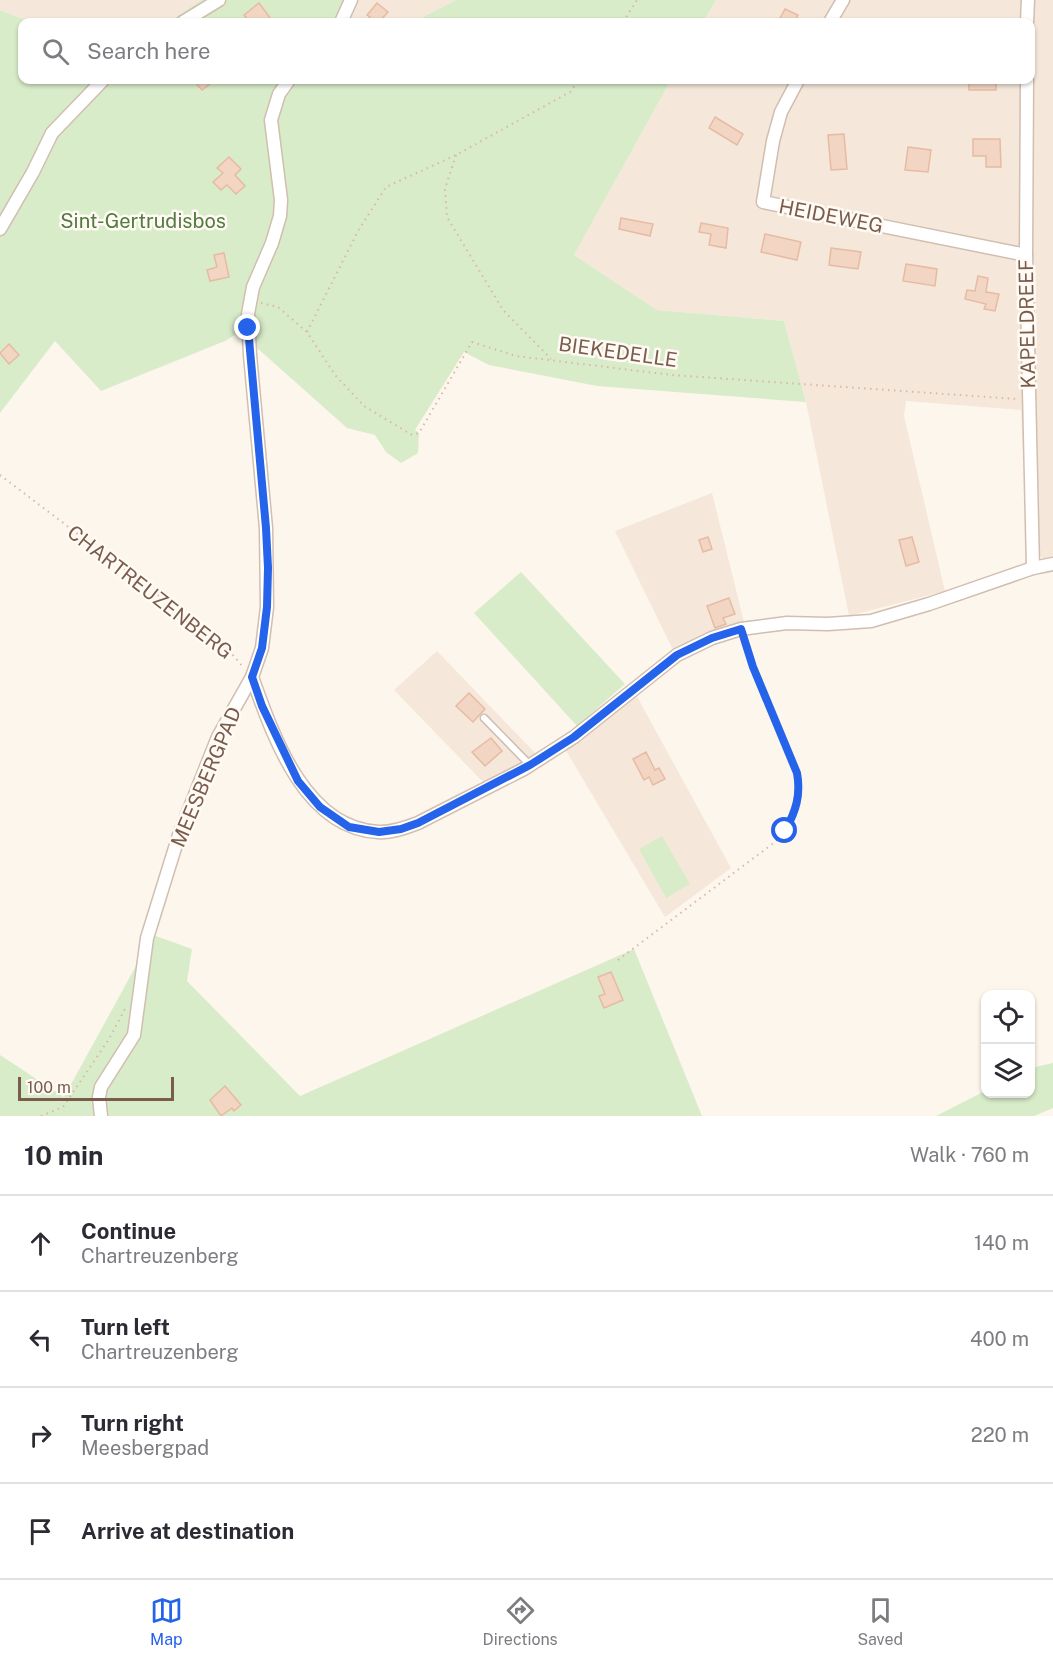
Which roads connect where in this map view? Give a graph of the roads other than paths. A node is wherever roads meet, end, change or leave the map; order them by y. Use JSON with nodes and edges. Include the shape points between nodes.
{"nodes":[{"id":1,"x":219,"y":0,"type":"edge"},
{"id":2,"x":351,"y":0,"type":"edge"},
{"id":3,"x":843,"y":0,"type":"edge"},
{"id":4,"x":1028,"y":0,"type":"edge"},
{"id":5,"x":190,"y":18,"type":"edge"},
{"id":6,"x":343,"y":18,"type":"edge"},
{"id":7,"x":832,"y":18,"type":"edge"},
{"id":8,"x":1028,"y":18,"type":"edge"},
{"id":9,"x":99,"y":84,"type":"edge"},
{"id":10,"x":286,"y":84,"type":"edge"},
{"id":11,"x":796,"y":84,"type":"edge"},
{"id":12,"x":1027,"y":84,"type":"edge"},
{"id":13,"x":0,"y":229,"type":"edge"},
{"id":14,"x":1026,"y":255,"type":"junction"},
{"id":15,"x":1053,"y":564,"type":"edge"},
{"id":16,"x":1033,"y":568,"type":"junction"},
{"id":17,"x":252,"y":677,"type":"junction"},
{"id":18,"x":484,"y":717,"type":"dead end"},
{"id":19,"x":530,"y":765,"type":"junction"},
{"id":20,"x":101,"y":1116,"type":"edge"}],
"edges":[{"from":1,"to":5,"type":"street"},
{"from":2,"to":6,"type":"street"},
{"from":3,"to":7,"type":"street"},
{"from":4,"to":8,"type":"street"},
{"from":9,"to":13,"type":"street","via":[[52,133]]},
{"from":10,"to":17,"type":"street","name":"MEESBERGPAD","via":[[271,120],[280,216],[258,273],[248,314],[268,568],[262,648]]},
{"from":11,"to":14,"type":"street","name":"HEIDEWEG","via":[[781,112],[763,202]]},
{"from":12,"to":14,"type":"street","name":"KAPELDREEF"},
{"from":14,"to":16,"type":"street","name":"KAPELDREEF"},
{"from":15,"to":16,"type":"street"},
{"from":16,"to":19,"type":"street","via":[[871,621],[787,623],[741,629],[712,638],[677,655],[574,737]]},
{"from":17,"to":19,"type":"street","via":[[298,781],[320,807],[349,827],[379,832],[409,826]]},
{"from":17,"to":20,"type":"street","name":"MEESBERGPAD","via":[[218,737],[179,835],[147,938],[134,1035],[101,1087]]},
{"from":18,"to":19,"type":"lane"}]}
